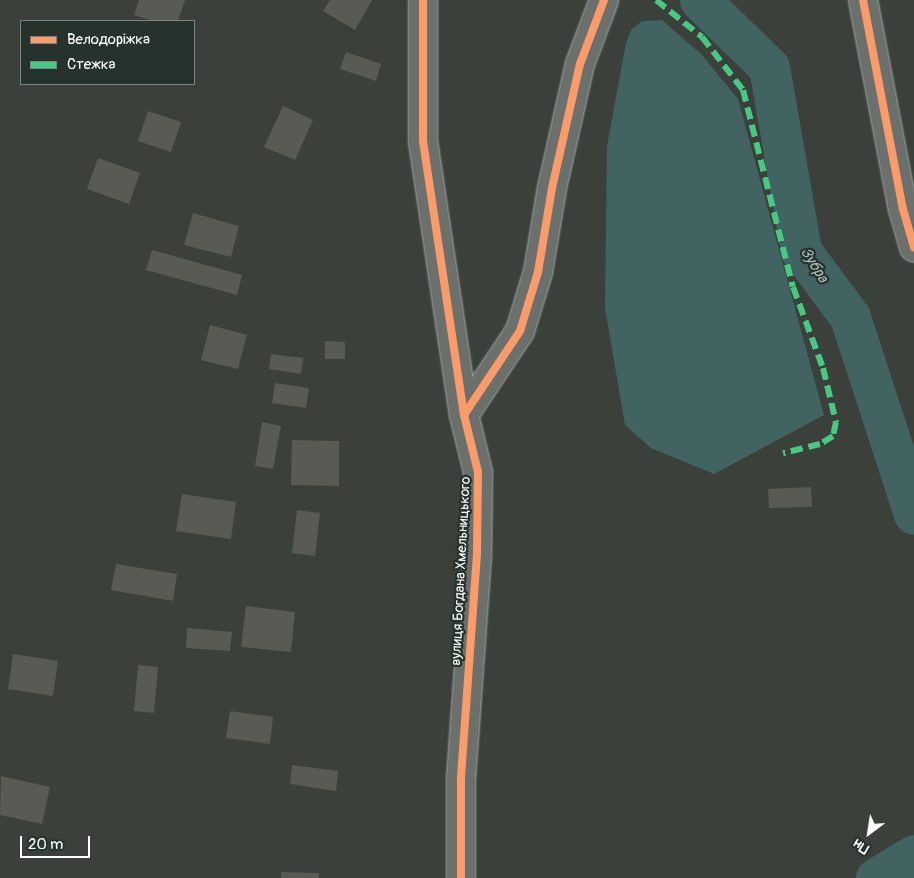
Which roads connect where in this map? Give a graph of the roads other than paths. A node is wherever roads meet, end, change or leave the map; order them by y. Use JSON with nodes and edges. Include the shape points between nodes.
{"nodes":[{"id":1,"x":423,"y":0,"type":"edge"},
{"id":2,"x":604,"y":0,"type":"edge"},
{"id":3,"x":863,"y":0,"type":"edge"},
{"id":4,"x":914,"y":247,"type":"edge"},
{"id":5,"x":464,"y":415,"type":"junction"},
{"id":6,"x":461,"y":878,"type":"edge"}],
"edges":[{"from":1,"to":5,"type":"street","name":"вулиця Богдана Хмельницького","via":[[423,141]]},
{"from":2,"to":5,"type":"street","via":[[580,64],[552,188],[538,272],[520,331]]},
{"from":3,"to":4,"type":"street","via":[[903,209]]},
{"from":5,"to":6,"type":"street","name":"вулиця Богдана Хмельницького","via":[[478,472],[477,554],[461,779]]}]}
